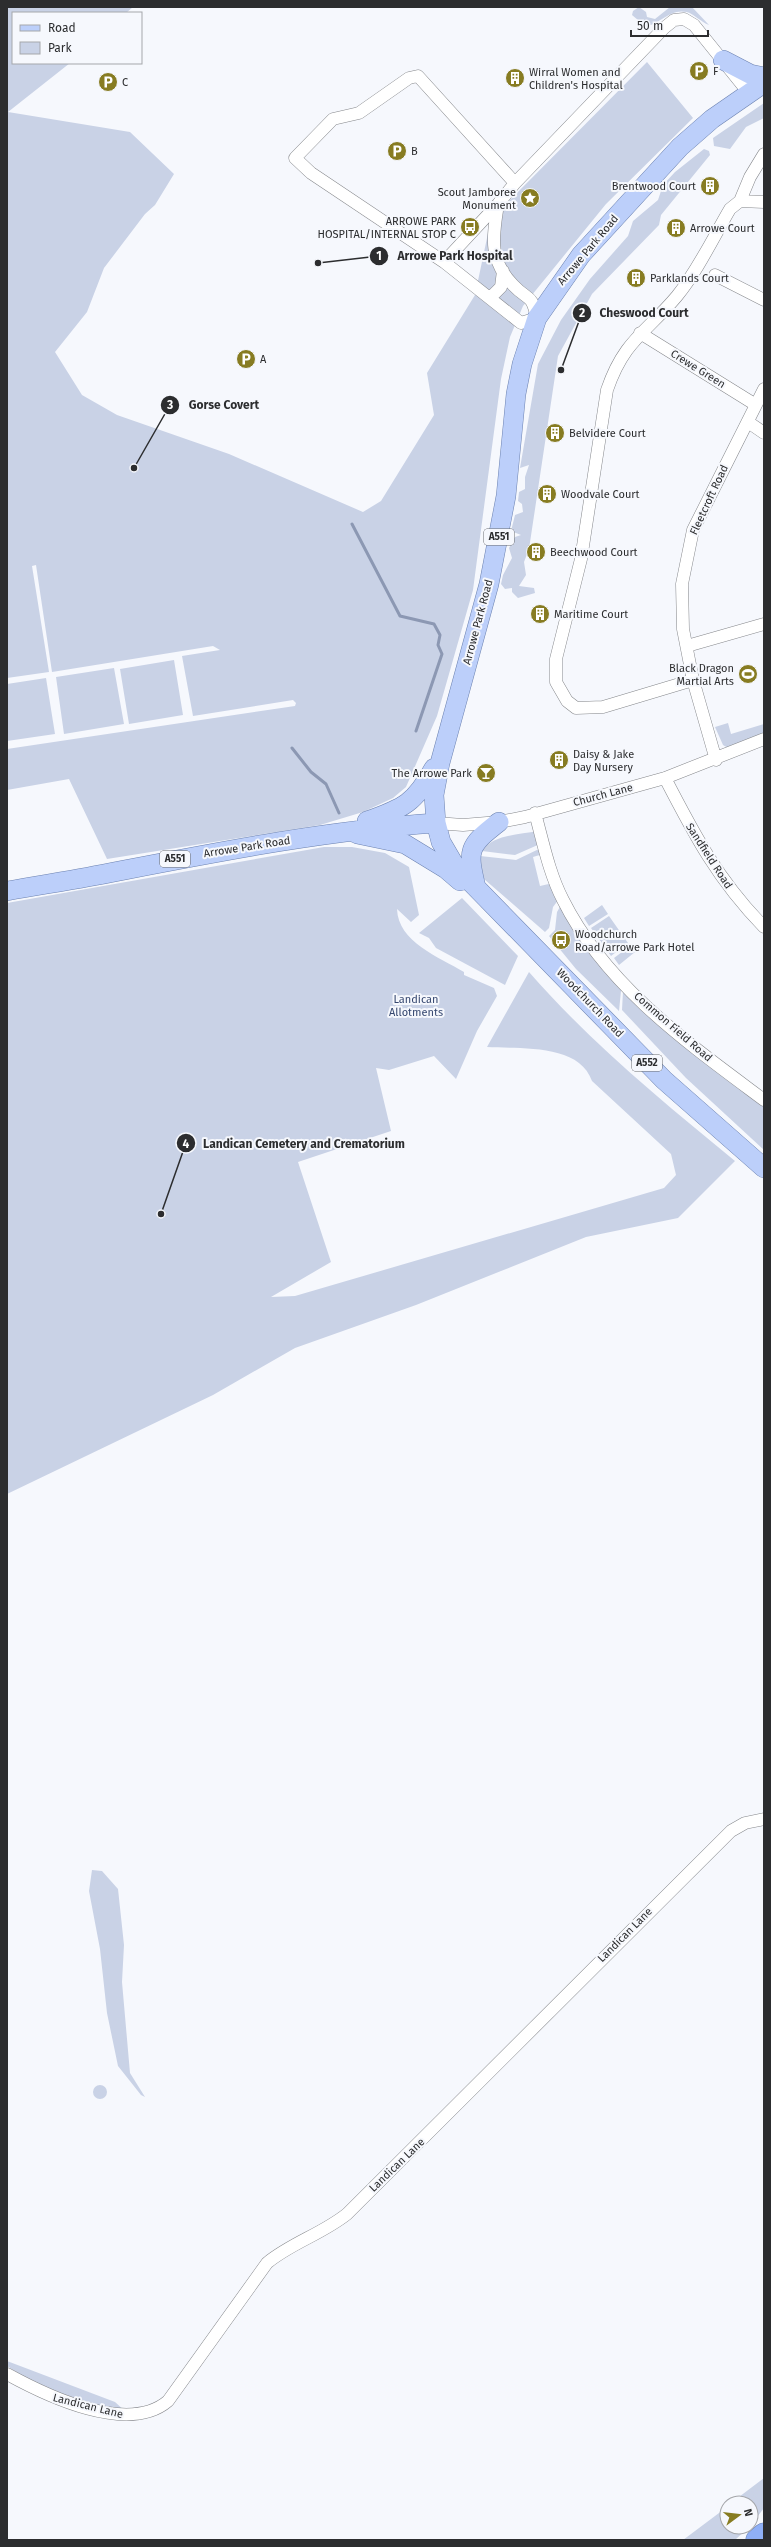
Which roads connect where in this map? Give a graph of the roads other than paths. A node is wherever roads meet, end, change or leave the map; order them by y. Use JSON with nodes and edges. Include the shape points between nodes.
{"nodes":[{"id":1,"x":723,"y":60,"type":"junction"},
{"id":2,"x":764,"y":77,"type":"edge"},
{"id":3,"x":756,"y":87,"type":"edge"},
{"id":4,"x":764,"y":154,"type":"edge"},
{"id":5,"x":515,"y":183,"type":"junction"},
{"id":6,"x":740,"y":201,"type":"junction"},
{"id":7,"x":764,"y":202,"type":"edge"},
{"id":8,"x":498,"y":204,"type":"junction"},
{"id":9,"x":444,"y":262,"type":"junction"},
{"id":10,"x":503,"y":270,"type":"junction"},
{"id":11,"x":715,"y":275,"type":"dead end"},
{"id":12,"x":491,"y":297,"type":"junction"},
{"id":13,"x":764,"y":300,"type":"edge"},
{"id":14,"x":537,"y":318,"type":"junction"},
{"id":15,"x":640,"y":333,"type":"junction"},
{"id":16,"x":764,"y":389,"type":"edge"},
{"id":17,"x":756,"y":405,"type":"junction"},
{"id":18,"x":748,"y":422,"type":"junction"},
{"id":19,"x":764,"y":433,"type":"edge"},
{"id":20,"x":764,"y":624,"type":"edge"},
{"id":21,"x":687,"y":646,"type":"junction"},
{"id":22,"x":693,"y":680,"type":"junction"},
{"id":23,"x":764,"y":740,"type":"edge"},
{"id":24,"x":443,"y":753,"type":"junction"},
{"id":25,"x":716,"y":760,"type":"junction"},
{"id":26,"x":665,"y":778,"type":"junction"},
{"id":27,"x":534,"y":813,"type":"junction"},
{"id":28,"x":499,"y":822,"type":"junction"},
{"id":29,"x":436,"y":823,"type":"junction"},
{"id":30,"x":344,"y":831,"type":"junction"},
{"id":31,"x":476,"y":887,"type":"junction"},
{"id":32,"x":7,"y":891,"type":"edge"},
{"id":33,"x":512,"y":924,"type":"junction"},
{"id":34,"x":764,"y":927,"type":"edge"},
{"id":35,"x":764,"y":1100,"type":"edge"},
{"id":36,"x":764,"y":1168,"type":"edge"},
{"id":37,"x":764,"y":1819,"type":"edge"},
{"id":38,"x":7,"y":2374,"type":"edge"},
{"id":39,"x":764,"y":2534,"type":"edge"},
{"id":40,"x":757,"y":2540,"type":"edge"}],
"edges":[{"from":1,"to":2,"type":"main road","via":[[750,74]]},
{"from":1,"to":3,"type":"street"},
{"from":1,"to":5,"type":"street","via":[[694,25],[684,20],[674,20],[647,44]]},
{"from":3,"to":14,"type":"main road","name":"Arrowe Park Road","number":"A551","via":[[712,119],[680,147],[632,197],[581,255]]},
{"from":4,"to":6,"type":"street","via":[[750,177]]},
{"from":5,"to":8,"type":"street"},
{"from":5,"to":9,"type":"street","via":[[418,76],[409,78],[359,114],[332,119],[295,158],[311,173]]},
{"from":6,"to":7,"type":"street"},
{"from":6,"to":15,"type":"street","via":[[730,209],[677,296]]},
{"from":8,"to":9,"type":"street"},
{"from":8,"to":10,"type":"street","via":[[492,241],[498,264]]},
{"from":9,"to":12,"type":"street"},
{"from":10,"to":12,"type":"street","via":[[501,287]]},
{"from":10,"to":14,"type":"street","via":[[513,285],[533,300]]},
{"from":11,"to":13,"type":"street"},
{"from":12,"to":14,"type":"street","via":[[521,323]]},
{"from":14,"to":24,"type":"main road","name":"Arrowe Park Road","number":"A551","via":[[522,364],[516,394],[506,496],[489,584]]},
{"from":15,"to":17,"type":"street","name":"Crewe Green"},
{"from":15,"to":22,"type":"street","via":[[620,358],[607,390],[581,560],[556,659],[556,682],[568,701],[576,708],[590,709]]},
{"from":16,"to":17,"type":"street","name":"Fleetcroft Road"},
{"from":17,"to":18,"type":"street","name":"Fleetcroft Road"},
{"from":18,"to":19,"type":"street"},
{"from":18,"to":21,"type":"street","name":"Fleetcroft Road","via":[[693,530],[682,584],[681,607]]},
{"from":20,"to":21,"type":"street"},
{"from":21,"to":22,"type":"street","name":"Fleetcroft Road"},
{"from":22,"to":25,"type":"street","name":"Fleetcroft Road"},
{"from":23,"to":25,"type":"street","name":"Church Lane"},
{"from":24,"to":29,"type":"main road","name":"Arrowe Park Road","number":"A551","via":[[434,795]]},
{"from":24,"to":30,"type":"main road","via":[[421,791],[403,807]]},
{"from":25,"to":26,"type":"street","name":"Church Lane"},
{"from":26,"to":27,"type":"street","name":"Church Lane"},
{"from":26,"to":34,"type":"street","name":"Sandfield Road","via":[[685,819],[715,869]]},
{"from":27,"to":28,"type":"street","name":"Church Lane"},
{"from":27,"to":35,"type":"street","name":"Common Field Road","via":[[559,890],[585,937],[644,1004],[704,1055]]},
{"from":28,"to":29,"type":"street","name":"Church Lane","via":[[458,825]]},
{"from":28,"to":31,"type":"main road","via":[[482,835],[472,848],[470,860]]},
{"from":29,"to":30,"type":"main road","name":"Arrowe Park Road","number":"A551"},
{"from":29,"to":31,"type":"main road","name":"Woodchurch Road","number":"A552","via":[[441,842],[455,866]]},
{"from":30,"to":32,"type":"main road","name":"Arrowe Park Road","number":"A551","via":[[152,863]]},
{"from":30,"to":33,"type":"main road","via":[[405,844],[446,869]]},
{"from":31,"to":33,"type":"main road","name":"Woodchurch Road","number":"A552"},
{"from":33,"to":36,"type":"main road","name":"Woodchurch Road","number":"A552","via":[[664,1080]]},
{"from":37,"to":38,"type":"street","name":"Landican Lane","via":[[745,1823],[730,1831],[347,2214],[331,2227],[281,2251],[267,2263],[161,2408],[152,2413],[130,2416],[104,2412],[44,2395]]},
{"from":39,"to":40,"type":"highway"}]}
